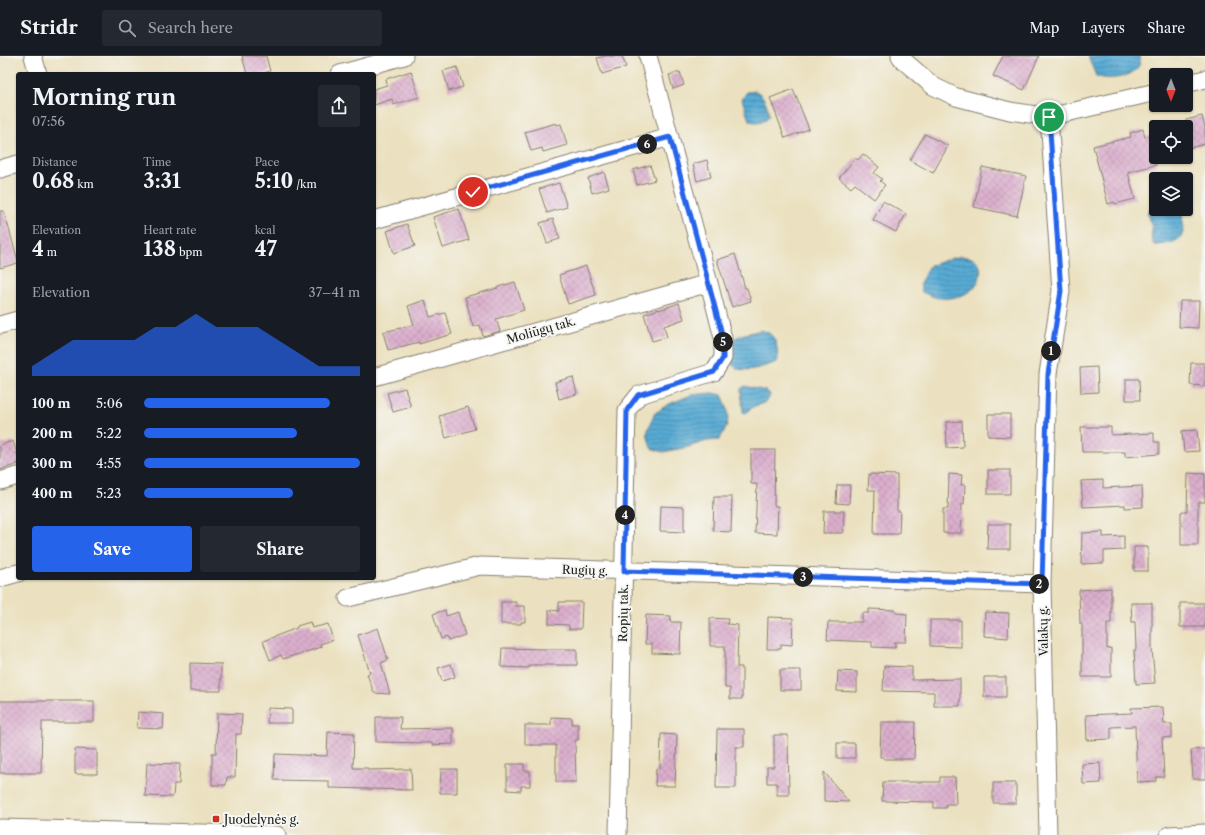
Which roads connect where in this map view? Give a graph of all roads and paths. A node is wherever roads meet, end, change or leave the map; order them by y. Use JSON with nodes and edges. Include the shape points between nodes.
{"nodes":[{"id":1,"x":33,"y":56,"type":"edge"},
{"id":2,"x":404,"y":56,"type":"edge"},
{"id":3,"x":648,"y":56,"type":"edge"},
{"id":4,"x":900,"y":56,"type":"edge"},
{"id":5,"x":37,"y":72,"type":"edge"},
{"id":6,"x":347,"y":72,"type":"edge"},
{"id":7,"x":1205,"y":79,"type":"edge"},
{"id":8,"x":1193,"y":82,"type":"edge"},
{"id":9,"x":1149,"y":94,"type":"edge"},
{"id":10,"x":1049,"y":117,"type":"junction"},
{"id":11,"x":670,"y":137,"type":"junction"},
{"id":12,"x":16,"y":165,"type":"edge"},
{"id":13,"x":0,"y":169,"type":"edge"},
{"id":14,"x":376,"y":219,"type":"edge"},
{"id":15,"x":709,"y":283,"type":"junction"},
{"id":16,"x":16,"y":321,"type":"edge"},
{"id":17,"x":0,"y":325,"type":"edge"},
{"id":18,"x":376,"y":376,"type":"edge"},
{"id":19,"x":16,"y":477,"type":"edge"},
{"id":20,"x":0,"y":481,"type":"edge"},
{"id":21,"x":624,"y":571,"type":"junction"},
{"id":22,"x":16,"y":574,"type":"edge"},
{"id":23,"x":0,"y":578,"type":"edge"},
{"id":24,"x":1042,"y":584,"type":"junction"},
{"id":25,"x":348,"y":598,"type":"dead end"},
{"id":26,"x":0,"y":828,"type":"edge"},
{"id":27,"x":130,"y":833,"type":"edge"},
{"id":28,"x":1205,"y":833,"type":"edge"},
{"id":29,"x":277,"y":835,"type":"edge"},
{"id":30,"x":618,"y":835,"type":"edge"},
{"id":31,"x":1048,"y":835,"type":"edge"},
{"id":32,"x":1169,"y":835,"type":"edge"}],
"edges":[{"from":1,"to":5,"type":"street"},
{"from":2,"to":6,"type":"street"},
{"from":3,"to":11,"type":"street","name":"Ropių tak."},
{"from":4,"to":10,"type":"street","via":[[933,86],[956,97]]},
{"from":7,"to":8,"type":"street"},
{"from":9,"to":10,"type":"street"},
{"from":10,"to":24,"type":"street","name":"Valakų g.","via":[[1061,291],[1048,374]]},
{"from":11,"to":14,"type":"street"},
{"from":11,"to":15,"type":"street","name":"Ropių tak."},
{"from":12,"to":13,"type":"street"},
{"from":15,"to":18,"type":"street","name":"Moliūgų tak."},
{"from":15,"to":21,"type":"street","name":"Ropių tak.","via":[[723,338],[723,358],[714,372],[638,395],[627,410]]},
{"from":16,"to":17,"type":"street"},
{"from":19,"to":20,"type":"street"},
{"from":21,"to":24,"type":"street","name":"Rugių g."},
{"from":21,"to":25,"type":"street","name":"Rugių g.","via":[[480,566]]},
{"from":21,"to":30,"type":"street","name":"Ropių tak."},
{"from":22,"to":23,"type":"street"},
{"from":24,"to":31,"type":"street","name":"Valakų g."},
{"from":26,"to":27,"type":"street"},
{"from":27,"to":29,"type":"street"},
{"from":28,"to":32,"type":"street"}]}
